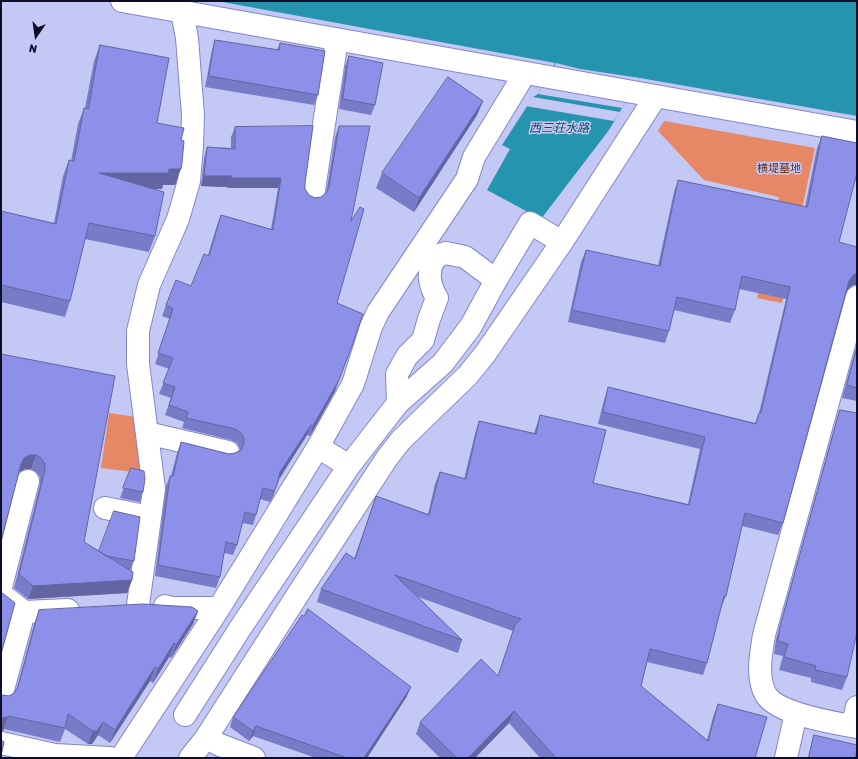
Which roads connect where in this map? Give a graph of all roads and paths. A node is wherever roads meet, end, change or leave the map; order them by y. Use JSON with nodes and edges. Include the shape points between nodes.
{"nodes":[{"id":1,"x":122,"y":1,"type":"edge"},
{"id":2,"x":182,"y":12,"type":"junction"},
{"id":3,"x":337,"y":39,"type":"junction"},
{"id":4,"x":525,"y":73,"type":"junction"},
{"id":5,"x":656,"y":96,"type":"junction"},
{"id":6,"x":857,"y":132,"type":"edge"},
{"id":7,"x":313,"y":196,"type":"edge"},
{"id":8,"x":562,"y":242,"type":"junction"},
{"id":9,"x":496,"y":280,"type":"junction"},
{"id":10,"x":857,"y":297,"type":"edge"},
{"id":11,"x":398,"y":403,"type":"junction"},
{"id":12,"x":826,"y":407,"type":"junction"},
{"id":13,"x":849,"y":412,"type":"edge"},
{"id":14,"x":147,"y":433,"type":"junction"},
{"id":15,"x":318,"y":447,"type":"junction"},
{"id":16,"x":228,"y":452,"type":"edge"},
{"id":17,"x":349,"y":466,"type":"junction"},
{"id":18,"x":28,"y":481,"type":"dead end"},
{"id":19,"x":104,"y":508,"type":"dead end"},
{"id":20,"x":150,"y":517,"type":"junction"},
{"id":21,"x":1,"y":587,"type":"edge"},
{"id":22,"x":1,"y":594,"type":"edge"},
{"id":23,"x":138,"y":605,"type":"junction"},
{"id":24,"x":115,"y":607,"type":"edge"},
{"id":25,"x":219,"y":608,"type":"junction"},
{"id":26,"x":85,"y":609,"type":"edge"},
{"id":27,"x":24,"y":612,"type":"junction"},
{"id":28,"x":1,"y":696,"type":"edge"},
{"id":29,"x":796,"y":713,"type":"junction"},
{"id":30,"x":185,"y":715,"type":"dead end"},
{"id":31,"x":855,"y":720,"type":"edge"},
{"id":32,"x":206,"y":738,"type":"junction"},
{"id":33,"x":1,"y":743,"type":"edge"},
{"id":34,"x":110,"y":758,"type":"edge"},
{"id":35,"x":121,"y":758,"type":"edge"},
{"id":36,"x":190,"y":758,"type":"edge"},
{"id":37,"x":254,"y":758,"type":"edge"},
{"id":38,"x":786,"y":758,"type":"edge"}],
"edges":[{"from":1,"to":2,"type":"street"},
{"from":2,"to":3,"type":"street"},
{"from":2,"to":14,"type":"street","via":[[187,38],[193,115],[192,146],[188,181],[178,218],[149,286],[138,331],[138,364]]},
{"from":3,"to":4,"type":"street"},
{"from":3,"to":7,"type":"street"},
{"from":4,"to":5,"type":"street"},
{"from":4,"to":15,"type":"street","via":[[474,157],[467,179],[378,312],[353,384]]},
{"from":5,"to":6,"type":"street"},
{"from":5,"to":8,"type":"street"},
{"from":8,"to":9,"type":"street","via":[[530,223]]},
{"from":8,"to":32,"type":"street","via":[[468,375],[401,440],[387,458]]},
{"from":9,"to":11,"type":"street","via":[[471,326],[443,363]]},
{"from":9,"to":11,"type":"street","via":[[465,257],[446,253],[435,259],[429,272],[437,298],[423,340],[407,356],[397,374]]},
{"from":10,"to":12,"type":"street"},
{"from":11,"to":17,"type":"street"},
{"from":12,"to":13,"type":"street"},
{"from":12,"to":29,"type":"street","via":[[760,656],[760,674],[767,696],[775,704]]},
{"from":14,"to":16,"type":"street"},
{"from":14,"to":20,"type":"street","via":[[154,489]]},
{"from":15,"to":17,"type":"street"},
{"from":15,"to":25,"type":"street"},
{"from":17,"to":30,"type":"street"},
{"from":18,"to":21,"type":"street"},
{"from":19,"to":20,"type":"street"},
{"from":20,"to":23,"type":"street"},
{"from":22,"to":27,"type":"street"},
{"from":23,"to":24,"type":"street"},
{"from":23,"to":25,"type":"street"},
{"from":25,"to":35,"type":"street"},
{"from":26,"to":27,"type":"street"},
{"from":27,"to":28,"type":"street"},
{"from":29,"to":31,"type":"street","via":[[824,721]]},
{"from":29,"to":38,"type":"street"},
{"from":32,"to":36,"type":"street"},
{"from":32,"to":37,"type":"street"},
{"from":33,"to":34,"type":"street","via":[[55,755]]}]}
